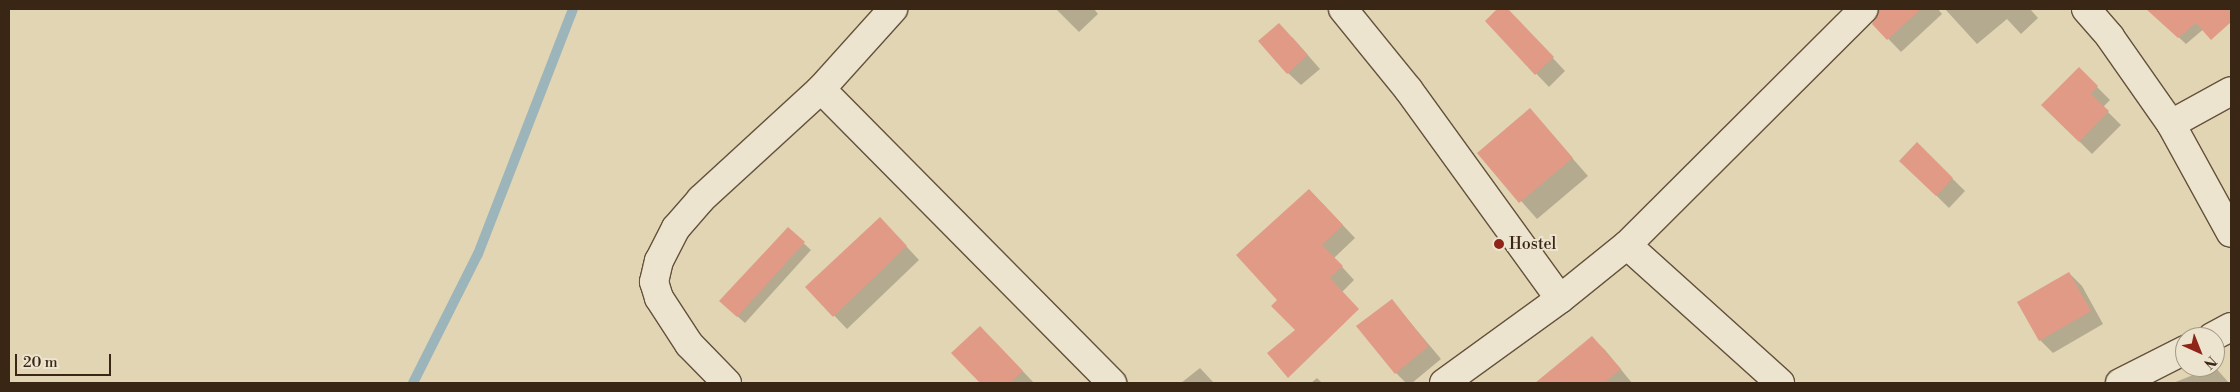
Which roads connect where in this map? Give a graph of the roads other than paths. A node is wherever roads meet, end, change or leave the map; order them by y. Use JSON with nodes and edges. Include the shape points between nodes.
{"nodes":[{"id":1,"x":893,"y":9,"type":"edge"},
{"id":2,"x":1343,"y":9,"type":"edge"},
{"id":3,"x":1864,"y":9,"type":"edge"},
{"id":4,"x":2086,"y":9,"type":"edge"},
{"id":5,"x":821,"y":89,"type":"junction"},
{"id":6,"x":2231,"y":91,"type":"edge"},
{"id":7,"x":2171,"y":124,"type":"junction"},
{"id":8,"x":2231,"y":232,"type":"edge"},
{"id":9,"x":1628,"y":246,"type":"junction"},
{"id":10,"x":1560,"y":299,"type":"junction"},
{"id":11,"x":2175,"y":355,"type":"edge"},
{"id":12,"x":727,"y":383,"type":"edge"},
{"id":13,"x":1112,"y":383,"type":"edge"},
{"id":14,"x":1444,"y":383,"type":"edge"},
{"id":15,"x":1780,"y":383,"type":"edge"},
{"id":16,"x":2120,"y":383,"type":"edge"}],
"edges":[{"from":1,"to":5,"type":"street"},
{"from":2,"to":10,"type":"street","via":[[1408,89]]},
{"from":3,"to":9,"type":"street"},
{"from":4,"to":7,"type":"street","via":[[2110,36]]},
{"from":5,"to":12,"type":"street","via":[[701,199],[676,228],[659,261],[654,282],[659,298],[689,344]]},
{"from":5,"to":13,"type":"street"},
{"from":6,"to":7,"type":"street"},
{"from":7,"to":8,"type":"street"},
{"from":9,"to":10,"type":"street"},
{"from":9,"to":15,"type":"street"},
{"from":10,"to":14,"type":"street"},
{"from":11,"to":16,"type":"street"}]}
